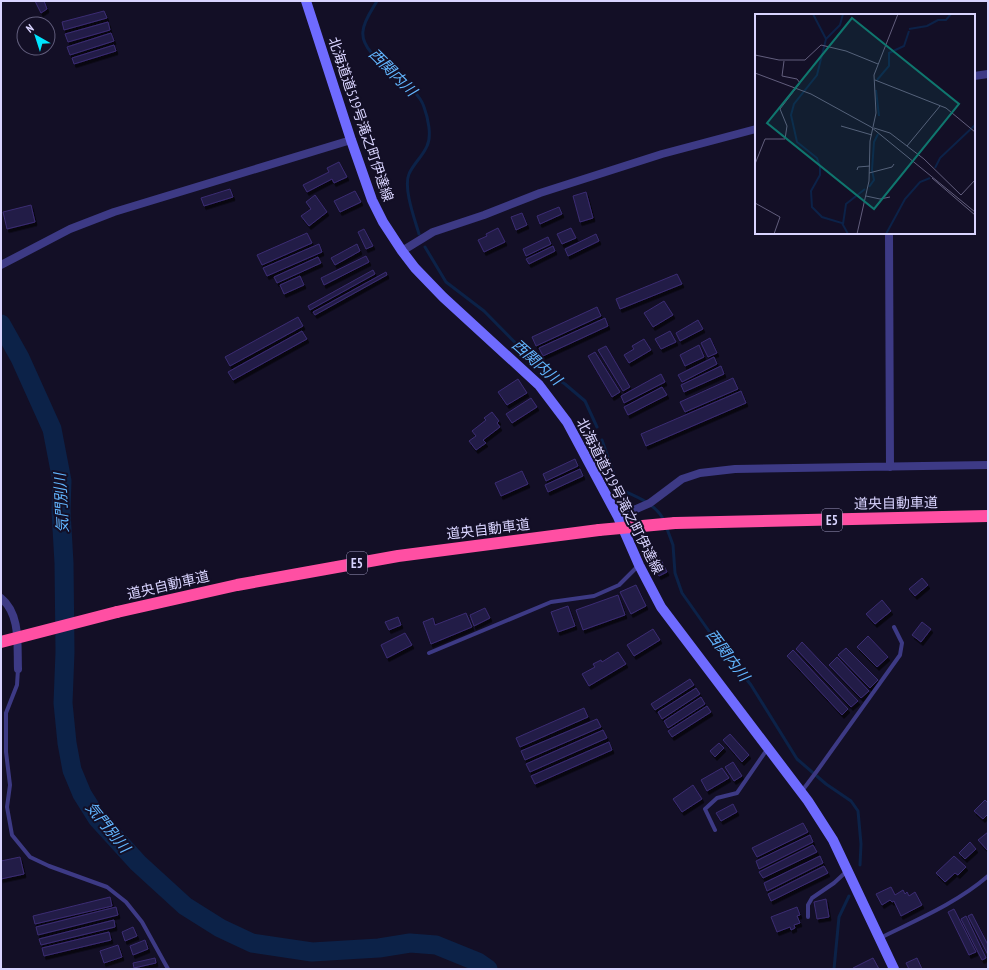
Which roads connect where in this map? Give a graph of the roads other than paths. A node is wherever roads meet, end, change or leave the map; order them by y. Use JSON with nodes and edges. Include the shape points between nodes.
{"nodes":[{"id":1,"x":306,"y":1,"type":"edge"},
{"id":2,"x":988,"y":74,"type":"edge"},
{"id":3,"x":975,"y":76,"type":"edge"},
{"id":4,"x":755,"y":129,"type":"edge"},
{"id":5,"x":350,"y":140,"type":"junction"},
{"id":6,"x":889,"y":234,"type":"edge"},
{"id":7,"x":402,"y":252,"type":"junction"},
{"id":8,"x":1,"y":265,"type":"edge"},
{"id":9,"x":988,"y":465,"type":"edge"},
{"id":10,"x":890,"y":467,"type":"junction"},
{"id":11,"x":988,"y":516,"type":"edge"},
{"id":12,"x":618,"y":517,"type":"junction"},
{"id":13,"x":639,"y":566,"type":"junction"},
{"id":14,"x":1,"y":598,"type":"edge"},
{"id":15,"x":894,"y":627,"type":"dead end"},
{"id":16,"x":1,"y":642,"type":"edge"},
{"id":17,"x":429,"y":653,"type":"dead end"},
{"id":18,"x":18,"y":669,"type":"joint"},
{"id":19,"x":768,"y":748,"type":"junction"},
{"id":20,"x":801,"y":791,"type":"junction"},
{"id":21,"x":715,"y":830,"type":"dead end"},
{"id":22,"x":848,"y":871,"type":"junction"},
{"id":23,"x":988,"y":876,"type":"edge"},
{"id":24,"x":808,"y":917,"type":"dead end"},
{"id":25,"x":879,"y":938,"type":"junction"},
{"id":26,"x":168,"y":969,"type":"edge"},
{"id":27,"x":894,"y":969,"type":"edge"}],
"edges":[{"from":1,"to":5,"type":"main road","name":"北海道道519号滝之町伊達線"},
{"from":2,"to":3,"type":"street"},
{"from":4,"to":7,"type":"street","via":[[662,154],[540,193],[433,232]]},
{"from":5,"to":7,"type":"main road","name":"北海道道519号滝之町伊達線","via":[[372,200]]},
{"from":5,"to":8,"type":"street","via":[[114,212],[70,229]]},
{"from":6,"to":10,"type":"street"},
{"from":7,"to":12,"type":"main road","name":"北海道道519号滝之町伊達線","via":[[444,297],[539,386],[567,422]]},
{"from":9,"to":10,"type":"street"},
{"from":10,"to":12,"type":"street","via":[[735,469],[700,473],[682,479],[642,508]]},
{"from":11,"to":16,"type":"highway","name":"道央自動車道","number":"E5","bridge":true,"via":[[675,523],[599,530],[398,556],[237,585]]},
{"from":12,"to":13,"type":"main road","name":"北海道道519号滝之町伊達線"},
{"from":13,"to":17,"type":"lane","via":[[619,585],[594,596],[551,602]]},
{"from":13,"to":19,"type":"main road","name":"北海道道519号滝之町伊達線","via":[[662,608]]},
{"from":14,"to":18,"type":"street","via":[[11,609],[16,627]]},
{"from":15,"to":20,"type":"lane","via":[[902,643],[900,655]]},
{"from":18,"to":26,"type":"lane","via":[[17,685],[6,713],[6,752],[10,785],[6,807],[12,835],[30,857],[107,887],[126,902],[142,922]]},
{"from":19,"to":20,"type":"main road","name":"北海道道519号滝之町伊達線"},
{"from":19,"to":21,"type":"lane","via":[[737,793],[717,798],[706,809]]},
{"from":20,"to":22,"type":"main road","name":"北海道道519号滝之町伊達線","via":[[833,840]]},
{"from":22,"to":24,"type":"lane","via":[[812,898],[808,905]]},
{"from":22,"to":25,"type":"main road","name":"北海道道519号滝之町伊達線"},
{"from":23,"to":25,"type":"lane","via":[[945,905]]},
{"from":25,"to":27,"type":"main road","name":"北海道道519号滝之町伊達線"}]}
